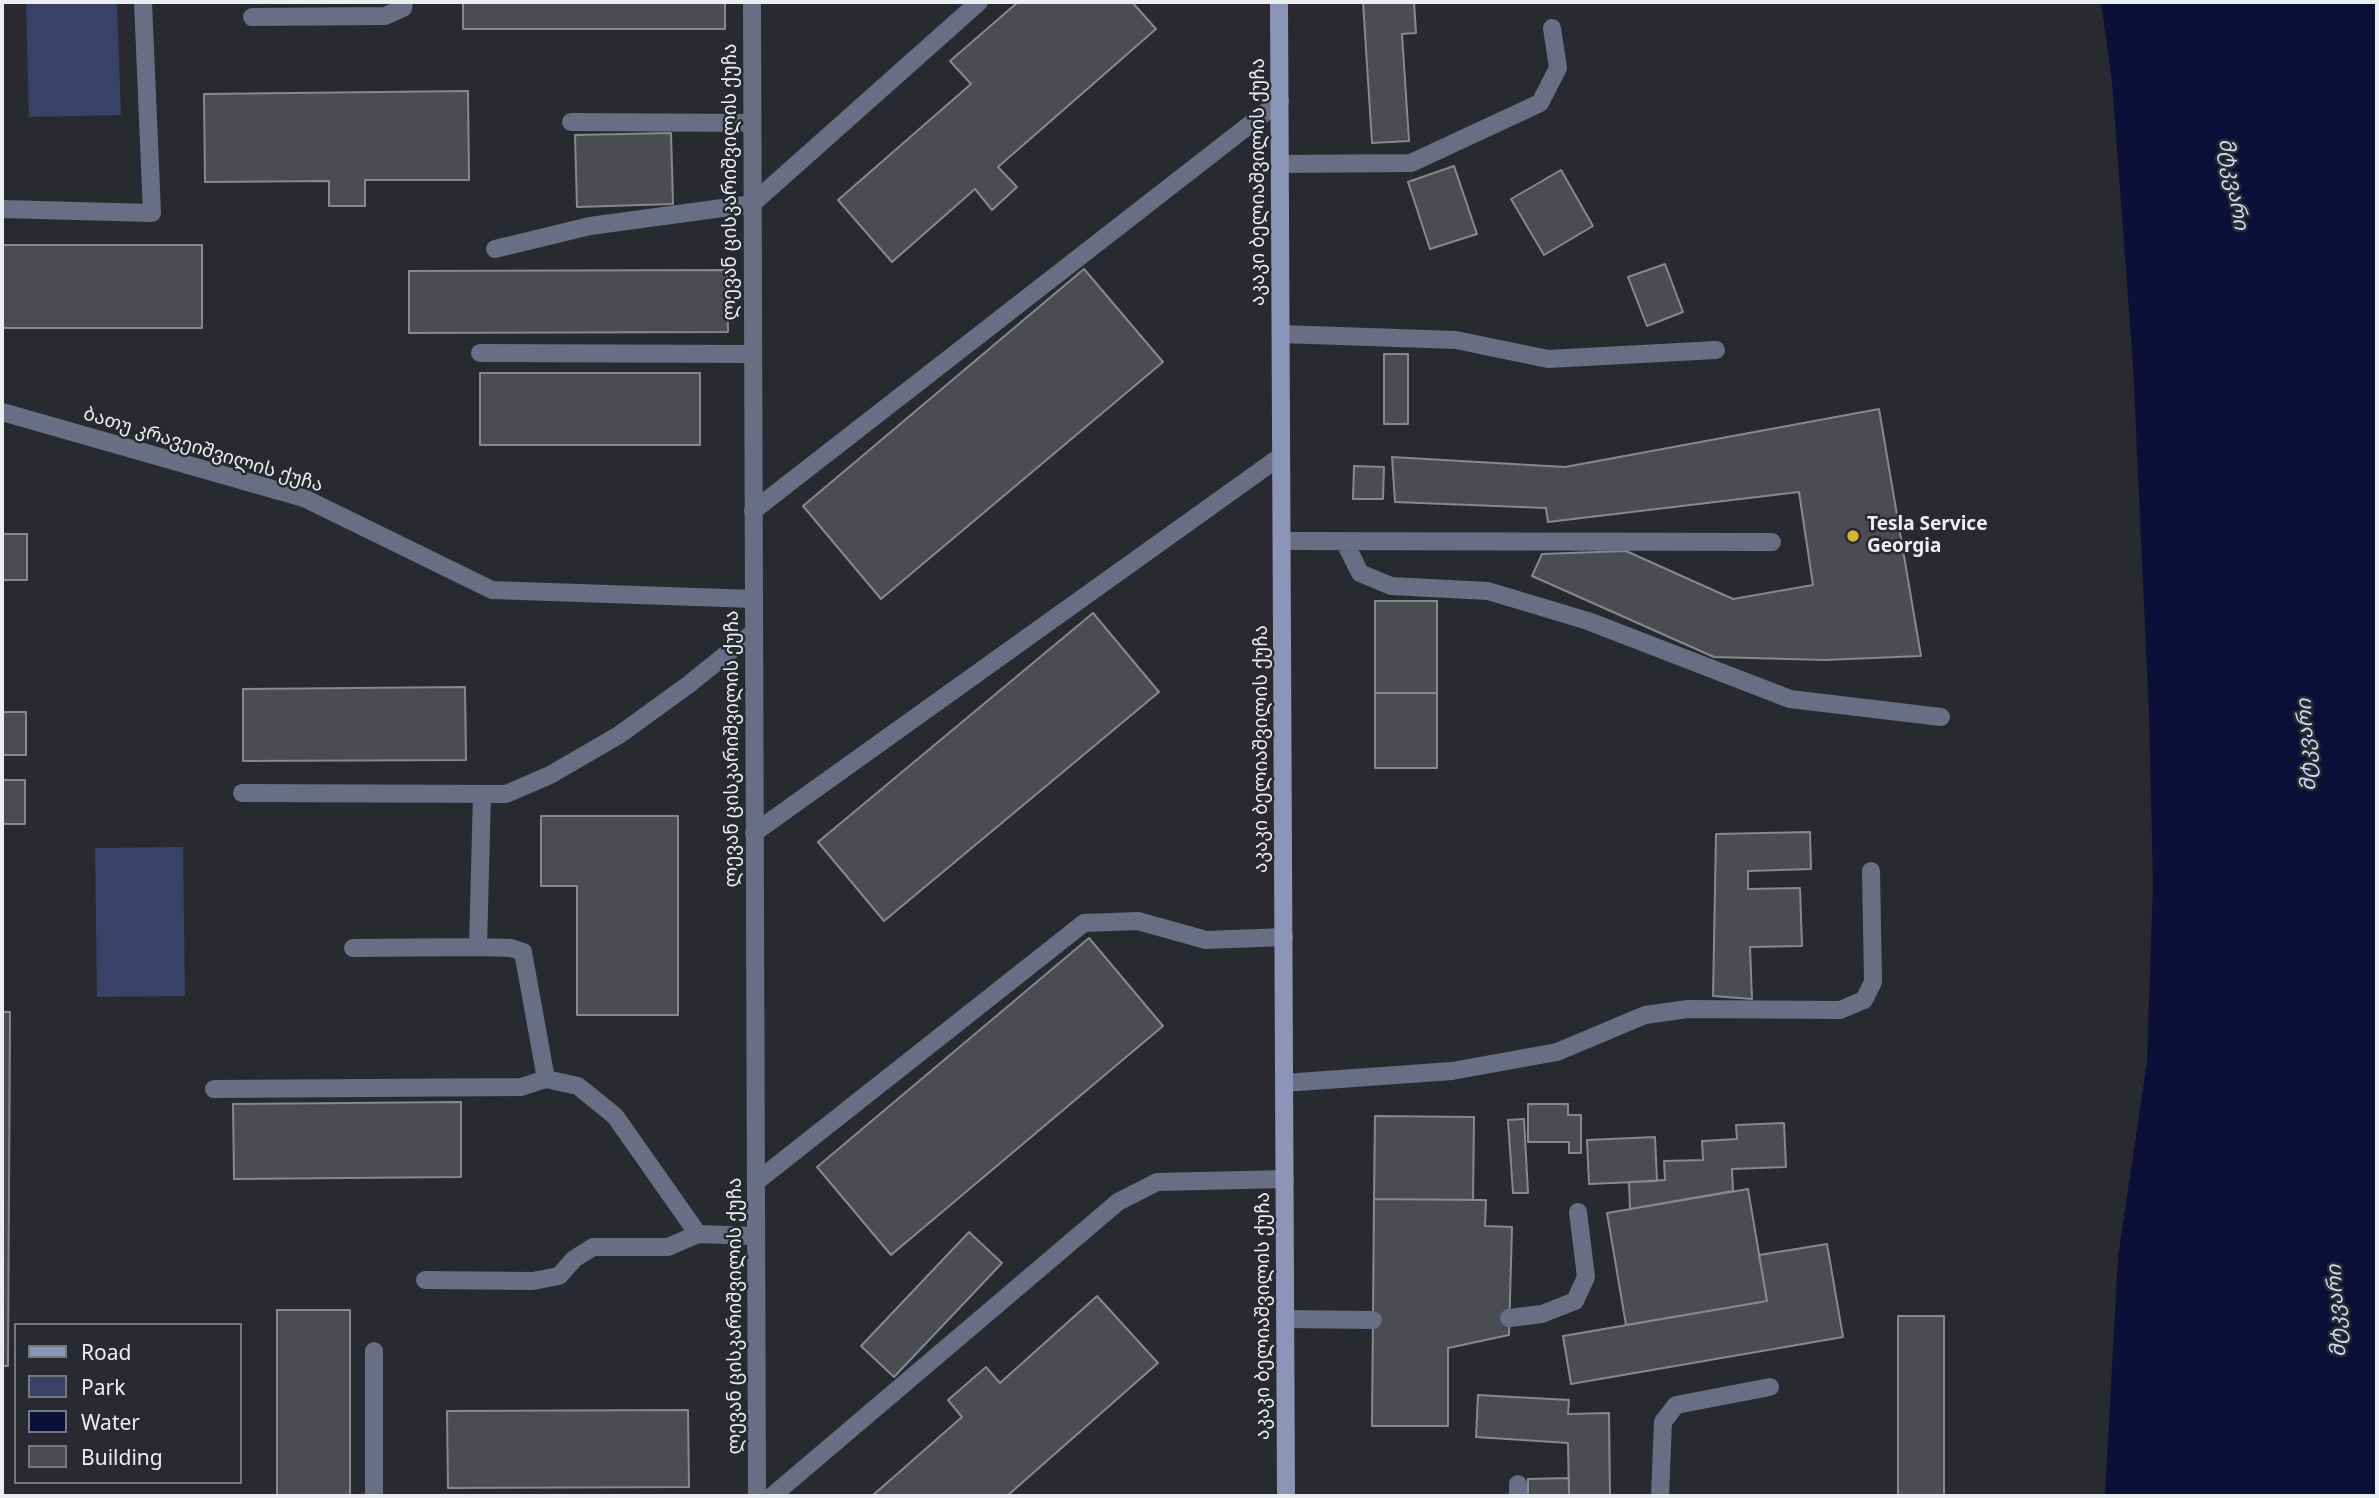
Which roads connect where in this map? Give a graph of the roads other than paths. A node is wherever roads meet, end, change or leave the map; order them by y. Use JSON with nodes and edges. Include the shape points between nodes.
{"nodes":[{"id":1,"x":143,"y":2,"type":"edge"},
{"id":2,"x":404,"y":2,"type":"edge"},
{"id":3,"x":752,"y":2,"type":"edge"},
{"id":4,"x":979,"y":2,"type":"edge"},
{"id":5,"x":1279,"y":2,"type":"edge"},
{"id":6,"x":252,"y":17,"type":"dead end"},
{"id":7,"x":1552,"y":28,"type":"dead end"},
{"id":8,"x":1280,"y":101,"type":"junction"},
{"id":9,"x":571,"y":122,"type":"dead end"},
{"id":10,"x":752,"y":123,"type":"junction"},
{"id":11,"x":1280,"y":164,"type":"junction"},
{"id":12,"x":752,"y":204,"type":"junction"},
{"id":13,"x":2,"y":209,"type":"edge"},
{"id":14,"x":495,"y":249,"type":"dead end"},
{"id":15,"x":1281,"y":334,"type":"junction"},
{"id":16,"x":1716,"y":350,"type":"dead end"},
{"id":17,"x":480,"y":353,"type":"dead end"},
{"id":18,"x":753,"y":354,"type":"junction"},
{"id":19,"x":2,"y":412,"type":"edge"},
{"id":20,"x":1281,"y":456,"type":"junction"},
{"id":21,"x":753,"y":511,"type":"junction"},
{"id":22,"x":1282,"y":541,"type":"junction"},
{"id":23,"x":1772,"y":542,"type":"dead end"},
{"id":24,"x":1345,"y":543,"type":"junction"},
{"id":25,"x":754,"y":599,"type":"junction"},
{"id":26,"x":754,"y":632,"type":"junction"},
{"id":27,"x":1941,"y":717,"type":"dead end"},
{"id":28,"x":242,"y":793,"type":"dead end"},
{"id":29,"x":482,"y":794,"type":"junction"},
{"id":30,"x":754,"y":833,"type":"junction"},
{"id":31,"x":1871,"y":871,"type":"dead end"},
{"id":32,"x":1284,"y":937,"type":"junction"},
{"id":33,"x":478,"y":947,"type":"junction"},
{"id":34,"x":353,"y":948,"type":"dead end"},
{"id":35,"x":546,"y":1079,"type":"junction"},
{"id":36,"x":1284,"y":1083,"type":"junction"},
{"id":37,"x":214,"y":1088,"type":"dead end"},
{"id":38,"x":1285,"y":1179,"type":"junction"},
{"id":39,"x":756,"y":1182,"type":"junction"},
{"id":40,"x":1578,"y":1212,"type":"dead end"},
{"id":41,"x":698,"y":1234,"type":"junction"},
{"id":42,"x":756,"y":1236,"type":"junction"},
{"id":43,"x":425,"y":1280,"type":"dead end"},
{"id":44,"x":1509,"y":1318,"type":"dead end"},
{"id":45,"x":1285,"y":1319,"type":"junction"},
{"id":46,"x":1373,"y":1320,"type":"dead end"},
{"id":47,"x":374,"y":1351,"type":"dead end"},
{"id":48,"x":1770,"y":1387,"type":"dead end"},
{"id":49,"x":374,"y":1496,"type":"edge"},
{"id":50,"x":757,"y":1496,"type":"edge"},
{"id":51,"x":772,"y":1496,"type":"edge"},
{"id":52,"x":1286,"y":1496,"type":"edge"},
{"id":53,"x":1660,"y":1496,"type":"edge"}],
"edges":[{"from":1,"to":13,"type":"lane","via":[[152,213]]},
{"from":2,"to":6,"type":"lane","via":[[403,8],[385,16]]},
{"from":3,"to":10,"type":"lane","name":"ლევან ცისკარიშვილის ქუჩა"},
{"from":4,"to":12,"type":"lane"},
{"from":5,"to":8,"type":"main road","name":"აკაკი ბელიაშვილის ქუჩა"},
{"from":7,"to":11,"type":"lane","via":[[1558,68],[1540,103],[1412,163]]},
{"from":8,"to":11,"type":"main road","name":"აკაკი ბელიაშვილის ქუჩა"},
{"from":8,"to":21,"type":"lane"},
{"from":9,"to":10,"type":"lane"},
{"from":10,"to":12,"type":"lane","name":"ლევან ცისკარიშვილის ქუჩა"},
{"from":11,"to":15,"type":"main road","name":"აკაკი ბელიაშვილის ქუჩა"},
{"from":12,"to":14,"type":"lane","via":[[590,226]]},
{"from":12,"to":18,"type":"lane","name":"ლევან ცისკარიშვილის ქუჩა"},
{"from":15,"to":16,"type":"lane","via":[[1456,340],[1548,359]]},
{"from":15,"to":20,"type":"main road","name":"აკაკი ბელიაშვილის ქუჩა"},
{"from":17,"to":18,"type":"lane"},
{"from":18,"to":21,"type":"lane","name":"ლევან ცისკარიშვილის ქუჩა"},
{"from":19,"to":25,"type":"lane","name":"ბათუ კრავეიშვილის ქუჩა","via":[[304,498],[492,590]]},
{"from":20,"to":22,"type":"main road","name":"აკაკი ბელიაშვილის ქუჩა"},
{"from":20,"to":30,"type":"lane"},
{"from":21,"to":25,"type":"lane","name":"ლევან ცისკარიშვილის ქუჩა"},
{"from":22,"to":24,"type":"lane"},
{"from":22,"to":32,"type":"main road","name":"აკაკი ბელიაშვილის ქუჩა"},
{"from":23,"to":24,"type":"lane"},
{"from":24,"to":27,"type":"lane","via":[[1360,573],[1391,586],[1488,592],[1588,621],[1790,699]]},
{"from":25,"to":26,"type":"lane","name":"ლევან ცისკარიშვილის ქუჩა"},
{"from":26,"to":29,"type":"lane","via":[[619,735],[550,775],[506,794]]},
{"from":26,"to":30,"type":"lane","name":"ლევან ცისკარიშვილის ქუჩა"},
{"from":28,"to":29,"type":"lane"},
{"from":29,"to":33,"type":"lane"},
{"from":30,"to":39,"type":"lane","name":"ლევან ცისკარიშვილის ქუჩა"},
{"from":31,"to":36,"type":"lane","via":[[1873,982],[1864,1000],[1840,1010],[1688,1009],[1645,1015],[1544,1055],[1452,1071]]},
{"from":32,"to":36,"type":"main road","name":"აკაკი ბელიაშვილის ქუჩა"},
{"from":32,"to":39,"type":"lane","via":[[1206,940],[1138,921],[1084,923]]},
{"from":33,"to":34,"type":"lane"},
{"from":33,"to":35,"type":"lane","via":[[523,952]]},
{"from":35,"to":37,"type":"lane","via":[[522,1087]]},
{"from":35,"to":41,"type":"lane","via":[[579,1086],[615,1116]]},
{"from":36,"to":38,"type":"main road","name":"აკაკი ბელიაშვილის ქუჩა"},
{"from":38,"to":45,"type":"main road","name":"აკაკი ბელიაშვილის ქუჩა"},
{"from":38,"to":51,"type":"lane","via":[[1157,1182],[1118,1202]]},
{"from":39,"to":42,"type":"lane","name":"ლევან ცისკარიშვილის ქუჩა"},
{"from":40,"to":44,"type":"lane","via":[[1586,1277],[1575,1301],[1542,1314]]},
{"from":41,"to":42,"type":"lane"},
{"from":41,"to":43,"type":"lane","via":[[668,1247],[593,1247],[559,1276],[533,1281]]},
{"from":42,"to":50,"type":"lane","name":"ლევან ცისკარიშვილის ქუჩა"},
{"from":45,"to":46,"type":"lane"},
{"from":45,"to":52,"type":"main road","name":"აკაკი ბელიაშვილის ქუჩა"},
{"from":47,"to":49,"type":"lane"},
{"from":48,"to":53,"type":"lane","via":[[1676,1405],[1663,1422]]}]}
